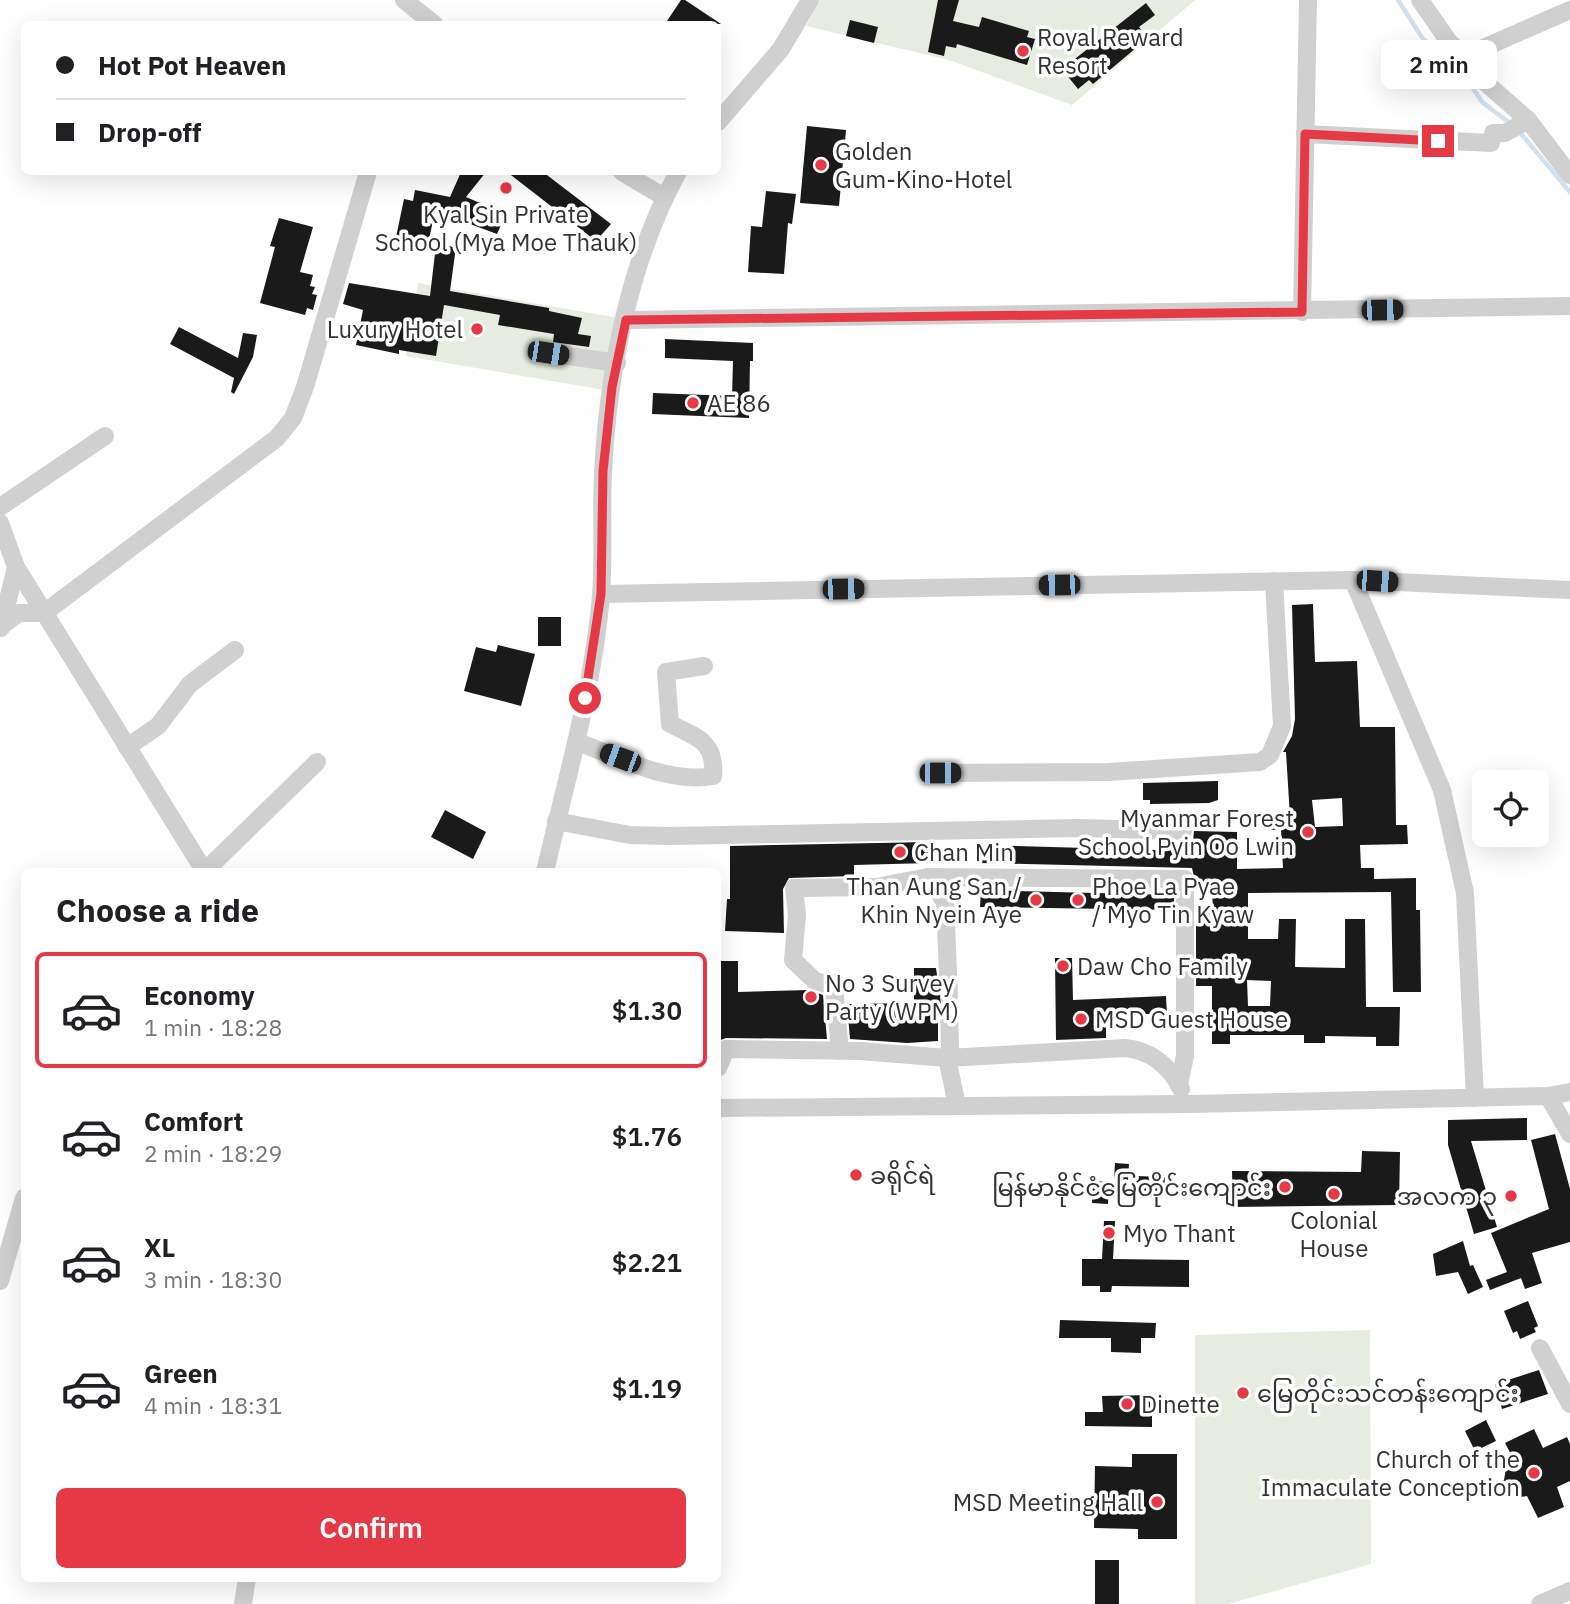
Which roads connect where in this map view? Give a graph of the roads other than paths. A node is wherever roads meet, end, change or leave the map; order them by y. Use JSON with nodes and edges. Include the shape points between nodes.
{"nodes":[{"id":1,"x":810,"y":0,"type":"edge"},
{"id":2,"x":1308,"y":0,"type":"edge"},
{"id":3,"x":1420,"y":0,"type":"edge"},
{"id":4,"x":1565,"y":7,"type":"edge"},
{"id":5,"x":410,"y":11,"type":"edge"},
{"id":6,"x":428,"y":21,"type":"edge"},
{"id":7,"x":1465,"y":56,"type":"junction"},
{"id":8,"x":721,"y":119,"type":"edge"},
{"id":9,"x":1525,"y":122,"type":"junction"},
{"id":10,"x":1305,"y":134,"type":"junction"},
{"id":11,"x":367,"y":175,"type":"edge"},
{"id":12,"x":627,"y":175,"type":"edge"},
{"id":13,"x":676,"y":175,"type":"edge"},
{"id":14,"x":1570,"y":175,"type":"edge"},
{"id":15,"x":664,"y":197,"type":"junction"},
{"id":16,"x":1570,"y":306,"type":"edge"},
{"id":17,"x":1302,"y":312,"type":"junction"},
{"id":18,"x":626,"y":320,"type":"junction"},
{"id":19,"x":548,"y":353,"type":"dead end"},
{"id":20,"x":617,"y":363,"type":"junction"},
{"id":21,"x":106,"y":436,"type":"dead end"},
{"id":22,"x":0,"y":507,"type":"edge"},
{"id":23,"x":0,"y":523,"type":"edge"},
{"id":24,"x":16,"y":567,"type":"junction"},
{"id":25,"x":1353,"y":580,"type":"junction"},
{"id":26,"x":1274,"y":581,"type":"junction"},
{"id":27,"x":1570,"y":590,"type":"edge"},
{"id":28,"x":601,"y":594,"type":"junction"},
{"id":29,"x":44,"y":613,"type":"junction"},
{"id":30,"x":1,"y":628,"type":"edge"},
{"id":31,"x":235,"y":650,"type":"dead end"},
{"id":32,"x":704,"y":666,"type":"dead end"},
{"id":33,"x":577,"y":742,"type":"junction"},
{"id":34,"x":127,"y":747,"type":"junction"},
{"id":35,"x":317,"y":762,"type":"dead end"},
{"id":36,"x":940,"y":773,"type":"dead end"},
{"id":37,"x":556,"y":821,"type":"junction"},
{"id":38,"x":1183,"y":831,"type":"dead end"},
{"id":39,"x":203,"y":868,"type":"edge"},
{"id":40,"x":208,"y":868,"type":"edge"},
{"id":41,"x":546,"y":868,"type":"edge"},
{"id":42,"x":928,"y":877,"type":"junction"},
{"id":43,"x":840,"y":1051,"type":"junction"},
{"id":44,"x":947,"y":1058,"type":"junction"},
{"id":45,"x":721,"y":1061,"type":"edge"},
{"id":46,"x":1179,"y":1084,"type":"junction"},
{"id":47,"x":1570,"y":1091,"type":"edge"},
{"id":48,"x":1548,"y":1096,"type":"junction"},
{"id":49,"x":1475,"y":1098,"type":"junction"},
{"id":50,"x":1189,"y":1104,"type":"junction"},
{"id":51,"x":957,"y":1105,"type":"junction"},
{"id":52,"x":721,"y":1108,"type":"edge"},
{"id":53,"x":1570,"y":1134,"type":"edge"},
{"id":54,"x":21,"y":1208,"type":"edge"},
{"id":55,"x":0,"y":1281,"type":"edge"},
{"id":56,"x":1540,"y":1348,"type":"dead end"},
{"id":57,"x":1570,"y":1404,"type":"edge"},
{"id":58,"x":246,"y":1582,"type":"edge"},
{"id":59,"x":1570,"y":1591,"type":"edge"},
{"id":60,"x":243,"y":1604,"type":"edge"},
{"id":61,"x":1539,"y":1604,"type":"edge"}],
"edges":[{"from":1,"to":8,"type":"street","via":[[781,49]]},
{"from":2,"to":10,"type":"street"},
{"from":3,"to":7,"type":"street","via":[[1449,42]]},
{"from":4,"to":7,"type":"street"},
{"from":5,"to":6,"type":"street"},
{"from":7,"to":9,"type":"street"},
{"from":9,"to":10,"type":"street","via":[[1505,133],[1493,133],[1491,143]]},
{"from":9,"to":14,"type":"street"},
{"from":10,"to":17,"type":"street"},
{"from":11,"to":29,"type":"street","via":[[293,418],[276,438]]},
{"from":12,"to":15,"type":"street"},
{"from":13,"to":15,"type":"street"},
{"from":15,"to":18,"type":"street","via":[[633,284]]},
{"from":16,"to":17,"type":"street"},
{"from":17,"to":18,"type":"street"},
{"from":18,"to":20,"type":"street"},
{"from":19,"to":20,"type":"street"},
{"from":20,"to":28,"type":"street","via":[[603,471]]},
{"from":21,"to":22,"type":"street"},
{"from":23,"to":24,"type":"street"},
{"from":24,"to":29,"type":"street"},
{"from":24,"to":30,"type":"street"},
{"from":25,"to":26,"type":"street"},
{"from":25,"to":27,"type":"street"},
{"from":25,"to":49,"type":"street","via":[[1442,790],[1465,893]]},
{"from":26,"to":28,"type":"street"},
{"from":26,"to":36,"type":"street","via":[[1282,726],[1270,755],[1260,762],[1109,772]]},
{"from":28,"to":33,"type":"street"},
{"from":29,"to":30,"type":"street","via":[[19,612]]},
{"from":29,"to":34,"type":"street"},
{"from":31,"to":34,"type":"street","via":[[190,684],[158,726]]},
{"from":32,"to":33,"type":"street","via":[[666,672],[670,724],[703,740],[714,761],[713,776],[696,779],[664,774]]},
{"from":33,"to":37,"type":"street"},
{"from":34,"to":39,"type":"street"},
{"from":35,"to":40,"type":"street"},
{"from":37,"to":38,"type":"street","via":[[629,835],[669,836],[1080,828]]},
{"from":37,"to":41,"type":"street"},
{"from":42,"to":43,"type":"street","via":[[876,887],[794,887],[793,960],[815,981],[834,986]]},
{"from":42,"to":44,"type":"street","via":[[945,902]]},
{"from":42,"to":46,"type":"street","via":[[1185,879],[1185,1056]]},
{"from":43,"to":44,"type":"street"},
{"from":43,"to":45,"type":"street","via":[[726,1049]]},
{"from":44,"to":46,"type":"street","via":[[1146,1050]]},
{"from":44,"to":51,"type":"street"},
{"from":46,"to":50,"type":"street"},
{"from":47,"to":48,"type":"street"},
{"from":48,"to":49,"type":"street"},
{"from":48,"to":53,"type":"street"},
{"from":49,"to":50,"type":"street"},
{"from":50,"to":51,"type":"street"},
{"from":51,"to":52,"type":"street"},
{"from":54,"to":55,"type":"street"},
{"from":56,"to":57,"type":"street"},
{"from":58,"to":60,"type":"street"},
{"from":59,"to":61,"type":"street"}]}
